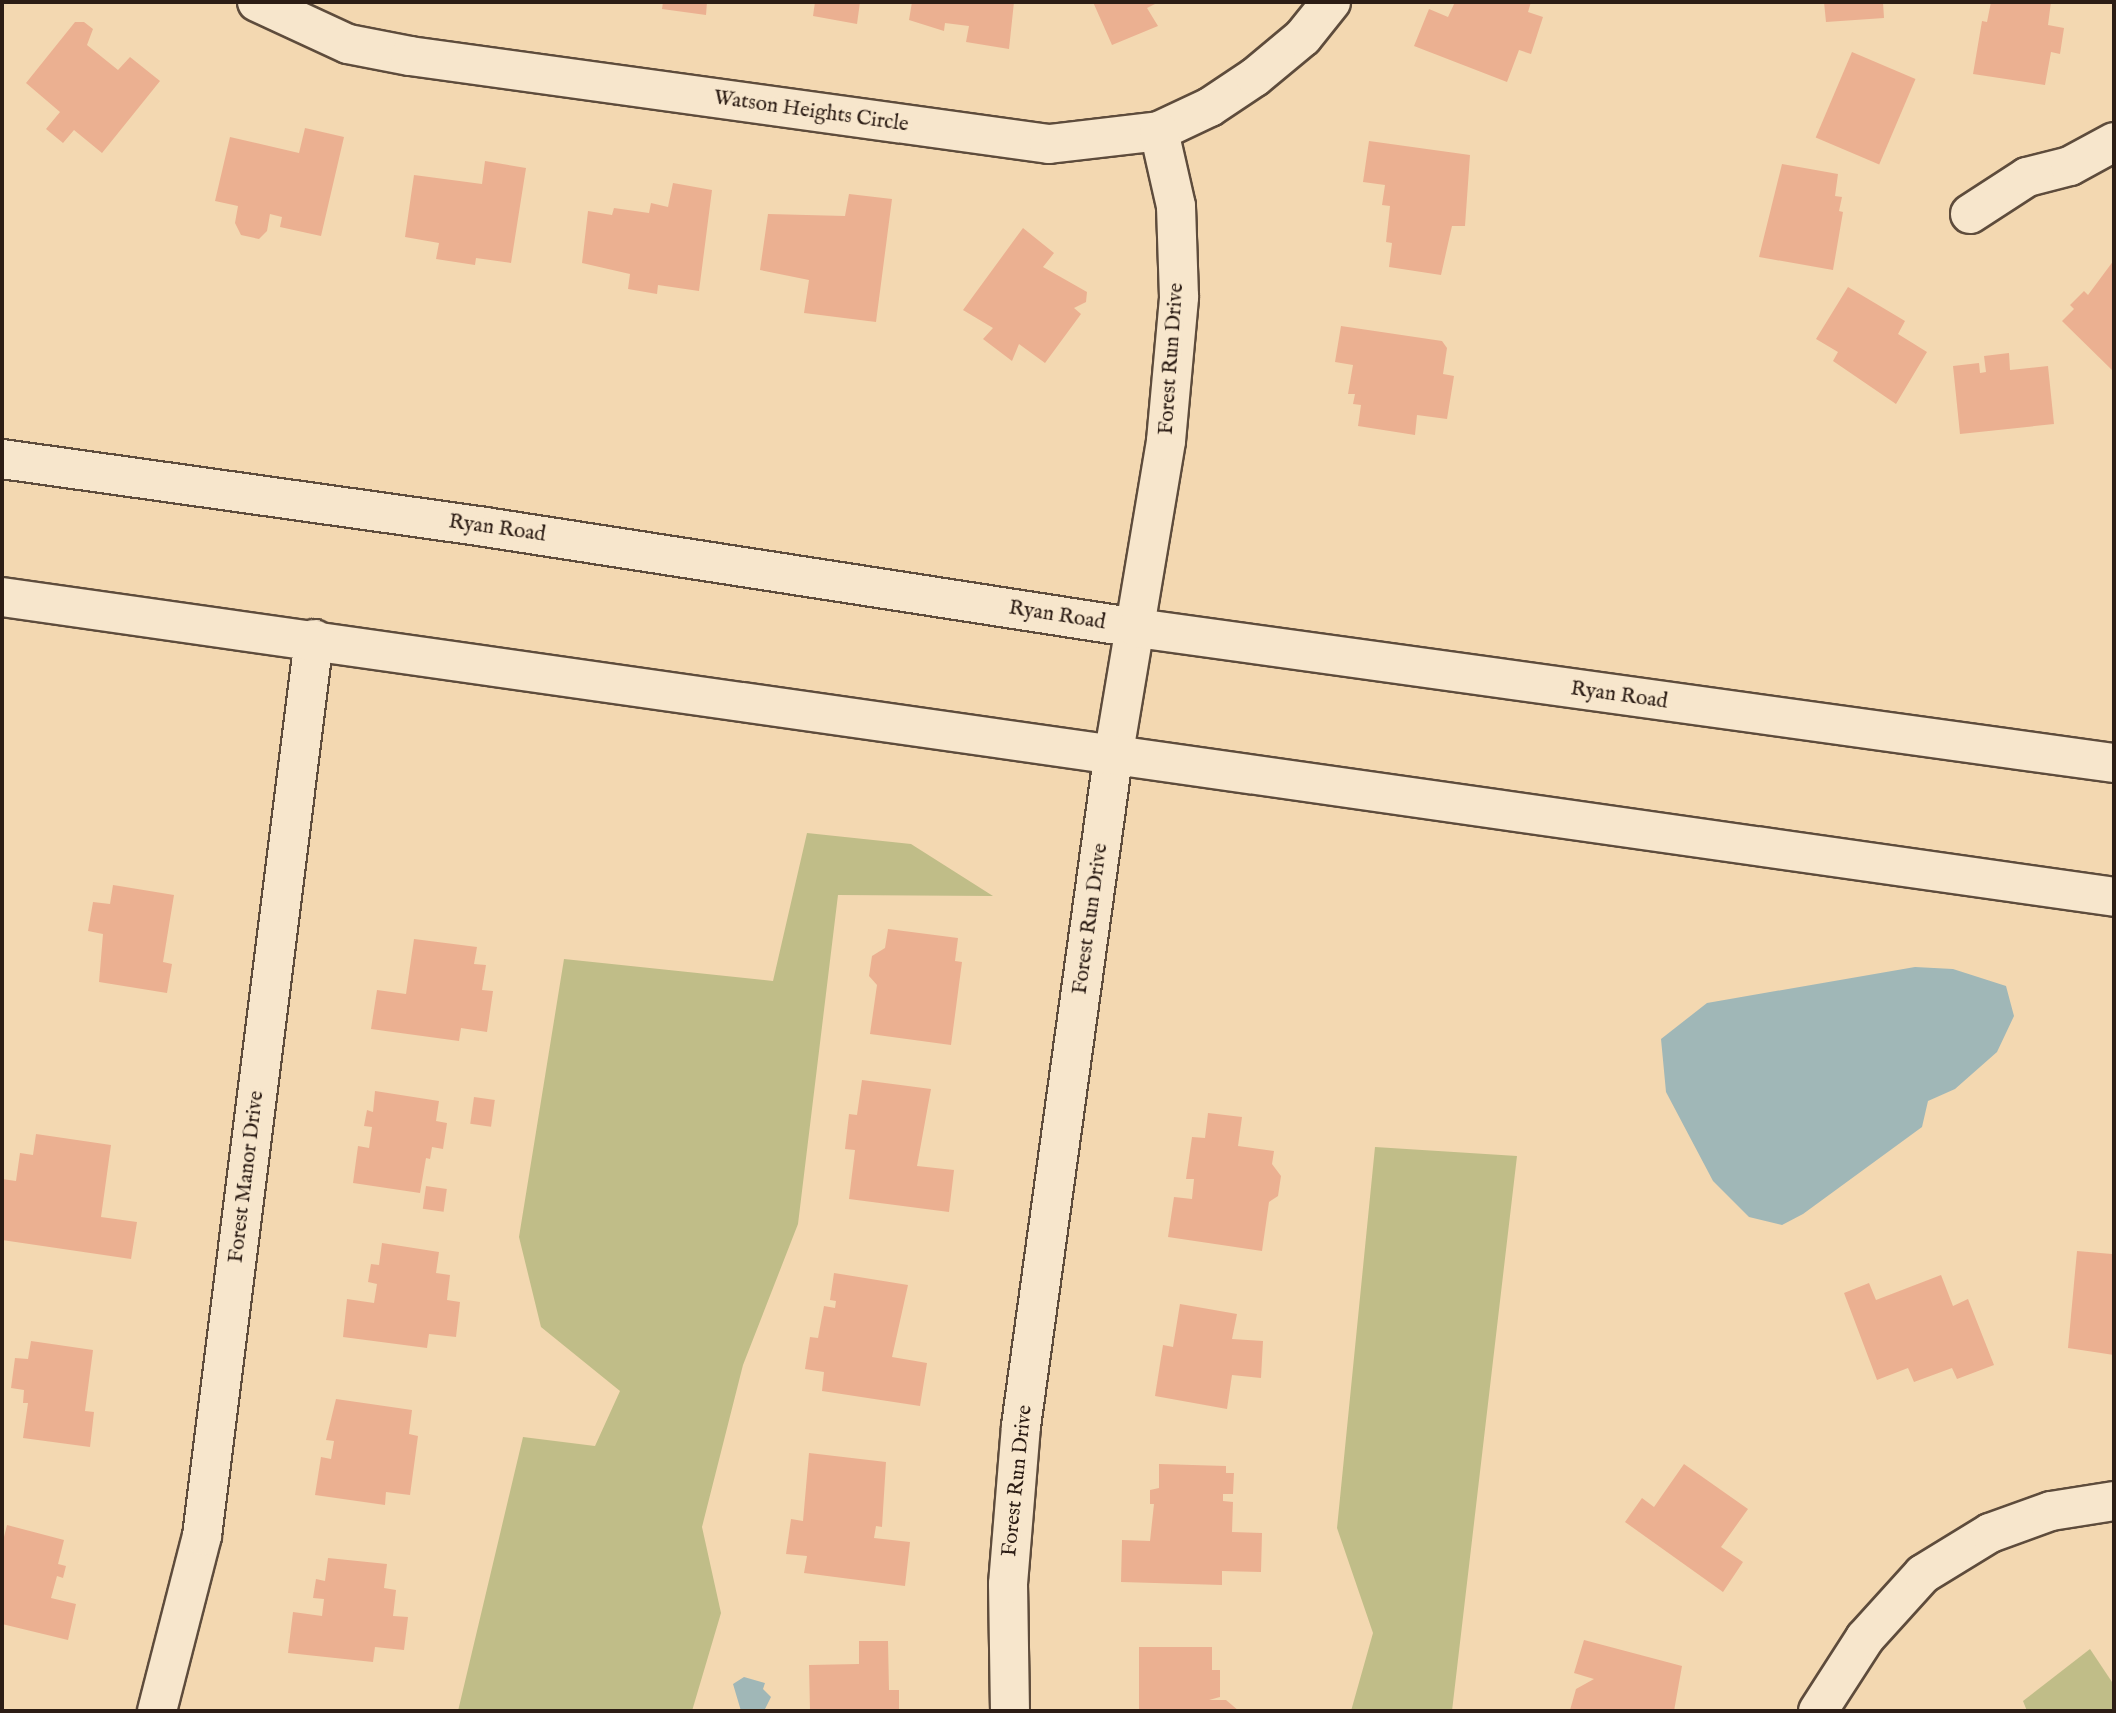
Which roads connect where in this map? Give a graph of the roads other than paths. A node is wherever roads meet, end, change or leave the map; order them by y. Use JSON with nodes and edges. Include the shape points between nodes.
{"nodes":[{"id":1,"x":257,"y":2,"type":"edge"},
{"id":2,"x":1331,"y":2,"type":"edge"},
{"id":3,"x":1159,"y":131,"type":"junction"},
{"id":4,"x":2114,"y":142,"type":"edge"},
{"id":5,"x":1970,"y":214,"type":"dead end"},
{"id":6,"x":2,"y":459,"type":"edge"},
{"id":7,"x":2,"y":597,"type":"edge"},
{"id":8,"x":1137,"y":628,"type":"junction"},
{"id":9,"x":314,"y":639,"type":"junction"},
{"id":10,"x":1113,"y":758,"type":"junction"},
{"id":11,"x":2114,"y":763,"type":"edge"},
{"id":12,"x":2114,"y":897,"type":"edge"},
{"id":13,"x":2114,"y":1501,"type":"edge"},
{"id":14,"x":157,"y":1711,"type":"edge"},
{"id":15,"x":1010,"y":1711,"type":"edge"},
{"id":16,"x":1818,"y":1711,"type":"edge"}],
"edges":[{"from":1,"to":3,"type":"street","name":"Watson Heights Circle","via":[[348,44],[410,56],[1049,144]]},
{"from":2,"to":3,"type":"street","name":"Watson Heights Circle","via":[[1303,37],[1255,77],[1210,107]]},
{"from":3,"to":8,"type":"street","name":"Forest Run Drive","via":[[1176,206],[1179,297],[1166,440]]},
{"from":4,"to":5,"type":"street","via":[[2070,166],[2027,177]]},
{"from":6,"to":8,"type":"street","name":"Ryan Road","via":[[485,527]]},
{"from":7,"to":9,"type":"street"},
{"from":8,"to":10,"type":"street","name":"Forest Run Drive"},
{"from":8,"to":11,"type":"street","name":"Ryan Road"},
{"from":9,"to":10,"type":"street"},
{"from":9,"to":14,"type":"street","name":"Forest Manor Drive","via":[[202,1535]]},
{"from":10,"to":12,"type":"street"},
{"from":10,"to":15,"type":"street","name":"Forest Run Drive","via":[[1021,1426],[1008,1584]]},
{"from":13,"to":16,"type":"street","via":[[2051,1511],[1990,1533],[1923,1574],[1865,1639]]}]}
